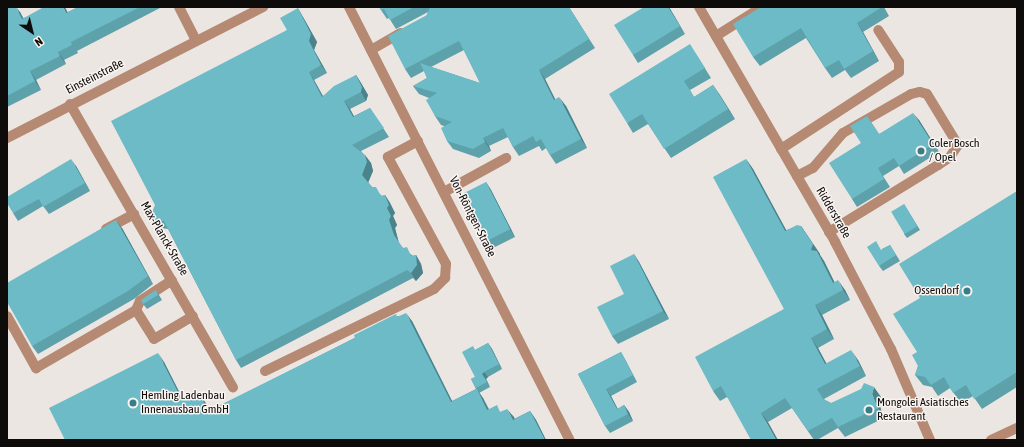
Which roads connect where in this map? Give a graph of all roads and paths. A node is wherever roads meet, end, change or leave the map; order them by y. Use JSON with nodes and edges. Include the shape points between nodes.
{"nodes":[{"id":1,"x":179,"y":7,"type":"edge"},
{"id":2,"x":263,"y":7,"type":"edge"},
{"id":3,"x":350,"y":7,"type":"edge"},
{"id":4,"x":699,"y":7,"type":"edge"},
{"id":5,"x":762,"y":7,"type":"edge"},
{"id":6,"x":411,"y":28,"type":"edge"},
{"id":7,"x":878,"y":30,"type":"dead end"},
{"id":8,"x":716,"y":36,"type":"junction"},
{"id":9,"x":196,"y":41,"type":"junction"},
{"id":10,"x":372,"y":50,"type":"junction"},
{"id":11,"x":70,"y":104,"type":"junction"},
{"id":12,"x":7,"y":138,"type":"edge"},
{"id":13,"x":418,"y":141,"type":"junction"},
{"id":14,"x":781,"y":149,"type":"junction"},
{"id":15,"x":506,"y":158,"type":"dead end"},
{"id":16,"x":797,"y":176,"type":"junction"},
{"id":17,"x":444,"y":192,"type":"junction"},
{"id":18,"x":134,"y":214,"type":"junction"},
{"id":19,"x":829,"y":232,"type":"junction"},
{"id":20,"x":99,"y":233,"type":"edge"},
{"id":21,"x":172,"y":280,"type":"junction"},
{"id":22,"x":136,"y":310,"type":"junction"},
{"id":23,"x":7,"y":316,"type":"edge"},
{"id":24,"x":193,"y":316,"type":"junction"},
{"id":25,"x":265,"y":371,"type":"dead end"},
{"id":26,"x":233,"y":388,"type":"dead end"},
{"id":27,"x":1017,"y":428,"type":"edge"},
{"id":28,"x":570,"y":440,"type":"edge"},
{"id":29,"x":930,"y":440,"type":"edge"},
{"id":30,"x":991,"y":440,"type":"edge"}],
"edges":[{"from":1,"to":9,"type":"street"},
{"from":2,"to":9,"type":"street","name":"Einsteinstraße"},
{"from":3,"to":10,"type":"street","name":"Von-Röntgen-Straße"},
{"from":4,"to":8,"type":"street","name":"Ridderstraße"},
{"from":5,"to":8,"type":"street"},
{"from":6,"to":10,"type":"street"},
{"from":7,"to":14,"type":"street","via":[[899,62],[899,72]]},
{"from":8,"to":14,"type":"street","name":"Ridderstraße"},
{"from":9,"to":11,"type":"street","name":"Einsteinstraße"},
{"from":10,"to":13,"type":"street","name":"Von-Röntgen-Straße"},
{"from":11,"to":12,"type":"street","name":"Einsteinstraße"},
{"from":11,"to":18,"type":"street","name":"Max-Planck-Straße"},
{"from":13,"to":17,"type":"street","name":"Von-Röntgen-Straße"},
{"from":13,"to":25,"type":"street","via":[[388,157],[446,264],[445,278],[434,289]]},
{"from":14,"to":16,"type":"street","name":"Ridderstraße"},
{"from":15,"to":17,"type":"street"},
{"from":16,"to":19,"type":"street","name":"Ridderstraße"},
{"from":16,"to":19,"type":"street","via":[[813,168],[843,133],[911,94],[920,92],[927,94],[958,145],[950,157]]},
{"from":17,"to":28,"type":"street","name":"Von-Röntgen-Straße"},
{"from":18,"to":20,"type":"street"},
{"from":18,"to":21,"type":"street","name":"Max-Planck-Straße"},
{"from":19,"to":29,"type":"street","name":"Ridderstraße","via":[[891,349]]},
{"from":21,"to":22,"type":"street","via":[[140,301]]},
{"from":21,"to":24,"type":"street","name":"Max-Planck-Straße"},
{"from":22,"to":23,"type":"street","via":[[36,368]]},
{"from":22,"to":24,"type":"street","via":[[154,339]]},
{"from":24,"to":26,"type":"street","name":"Max-Planck-Straße"},
{"from":27,"to":30,"type":"street"}]}
